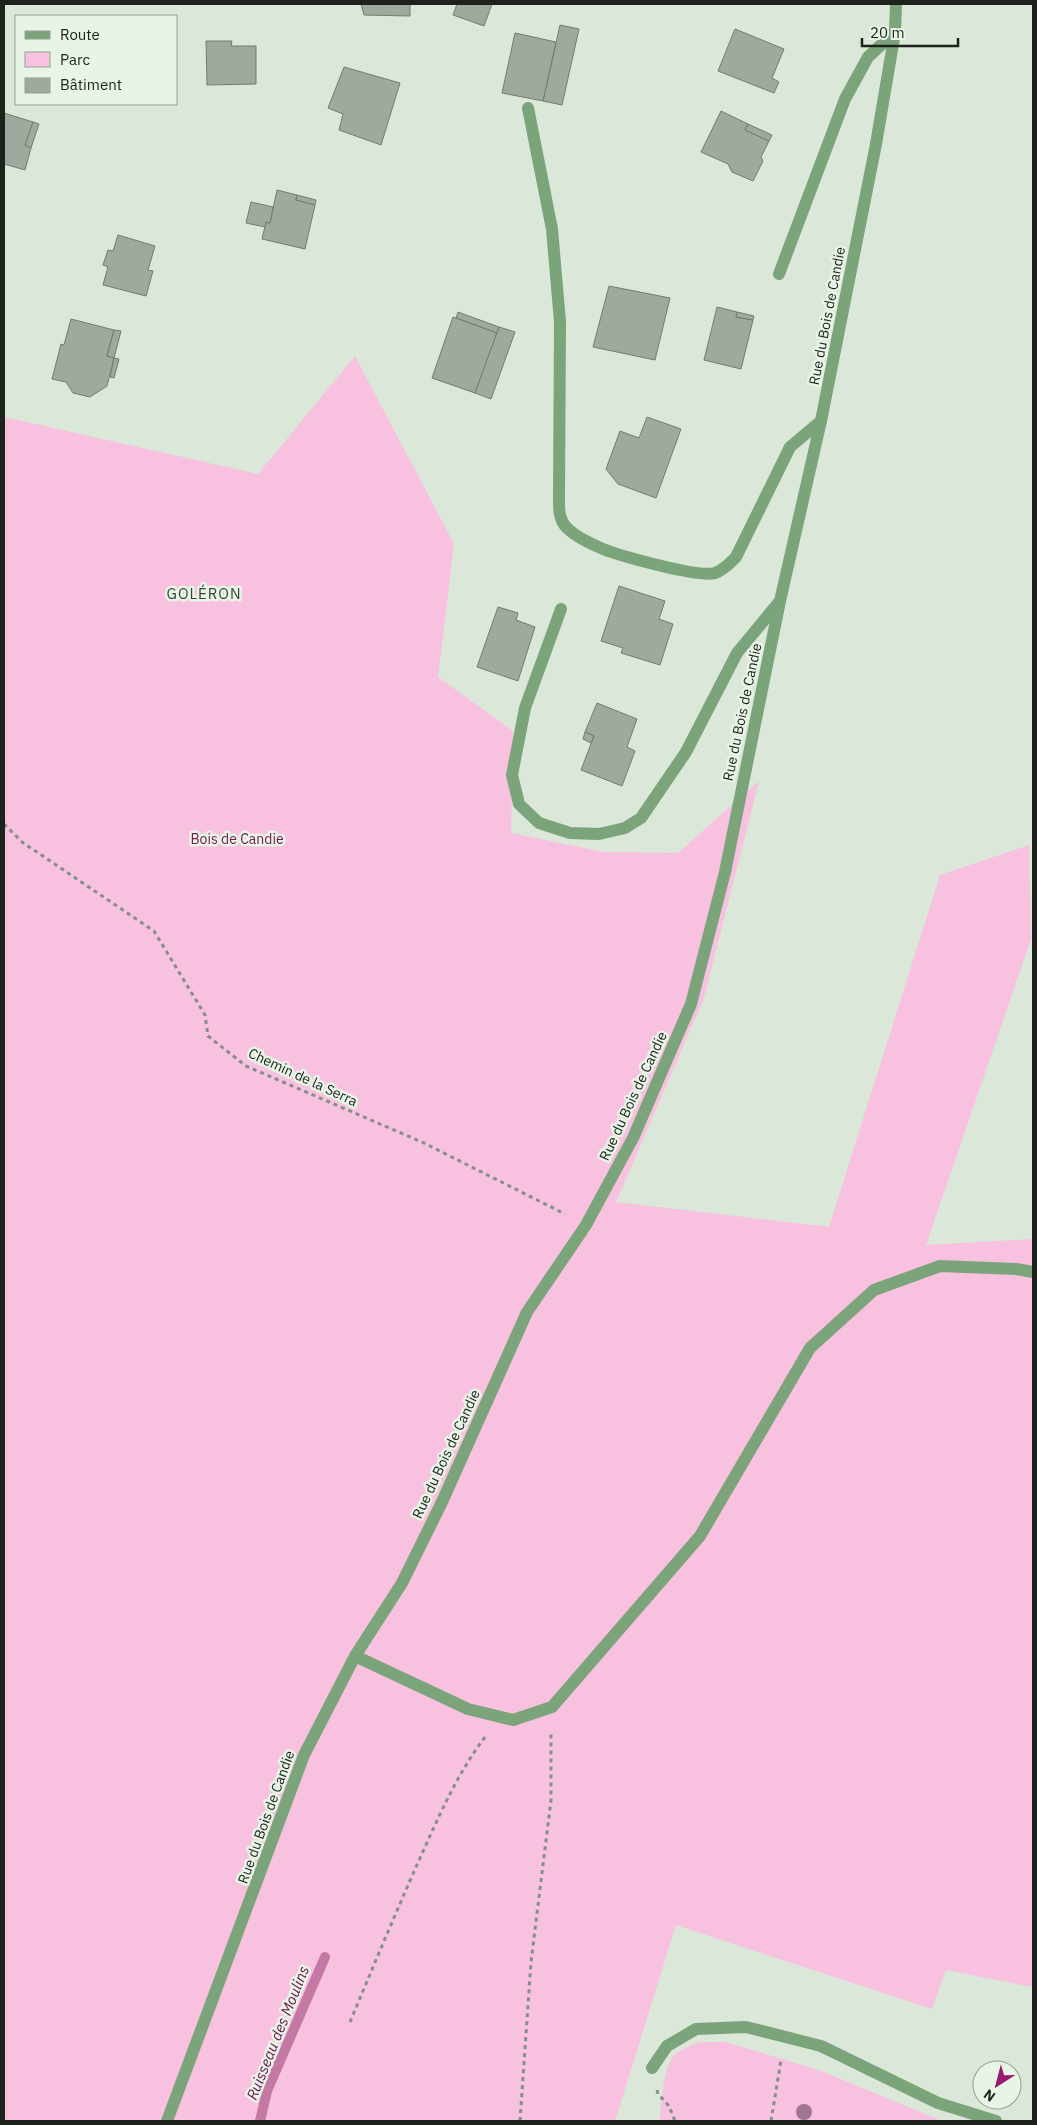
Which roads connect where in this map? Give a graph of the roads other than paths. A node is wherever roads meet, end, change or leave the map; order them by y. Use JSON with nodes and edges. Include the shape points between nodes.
{"nodes":[{"id":1,"x":896,"y":4,"type":"edge"},
{"id":2,"x":895,"y":32,"type":"junction"},
{"id":3,"x":528,"y":108,"type":"dead end"},
{"id":4,"x":779,"y":274,"type":"dead end"},
{"id":5,"x":821,"y":421,"type":"junction"},
{"id":6,"x":780,"y":601,"type":"junction"},
{"id":7,"x":561,"y":609,"type":"dead end"},
{"id":8,"x":1033,"y":1272,"type":"edge"},
{"id":9,"x":355,"y":1656,"type":"junction"},
{"id":10,"x":652,"y":2068,"type":"road end"},
{"id":11,"x":167,"y":2121,"type":"edge"},
{"id":12,"x":996,"y":2121,"type":"edge"}],
"edges":[{"from":1,"to":2,"type":"street","name":"Rue du Bois de Candie"},
{"from":2,"to":4,"type":"street","via":[[868,57],[845,99]]},
{"from":2,"to":5,"type":"street","name":"Rue du Bois de Candie"},
{"from":3,"to":5,"type":"street","via":[[554,247],[560,322],[558,496],[560,518],[567,528],[603,549],[643,561],[714,574],[736,557],[790,447]]},
{"from":5,"to":6,"type":"street","name":"Rue du Bois de Candie"},
{"from":6,"to":7,"type":"street","via":[[737,653],[686,752],[646,812],[625,828],[599,834],[570,832],[539,823],[519,804],[512,774],[526,708]]},
{"from":6,"to":9,"type":"street","name":"Rue du Bois de Candie","via":[[725,872],[691,1004],[633,1138],[586,1225],[527,1312],[402,1583]]},
{"from":8,"to":9,"type":"street","via":[[940,1266],[874,1290],[810,1348],[700,1536],[552,1706],[513,1720],[468,1709]]},
{"from":9,"to":11,"type":"street","name":"Rue du Bois de Candie","via":[[304,1755]]},
{"from":10,"to":12,"type":"street","via":[[667,2046],[696,2029],[746,2027],[820,2046],[938,2103]]}]}
